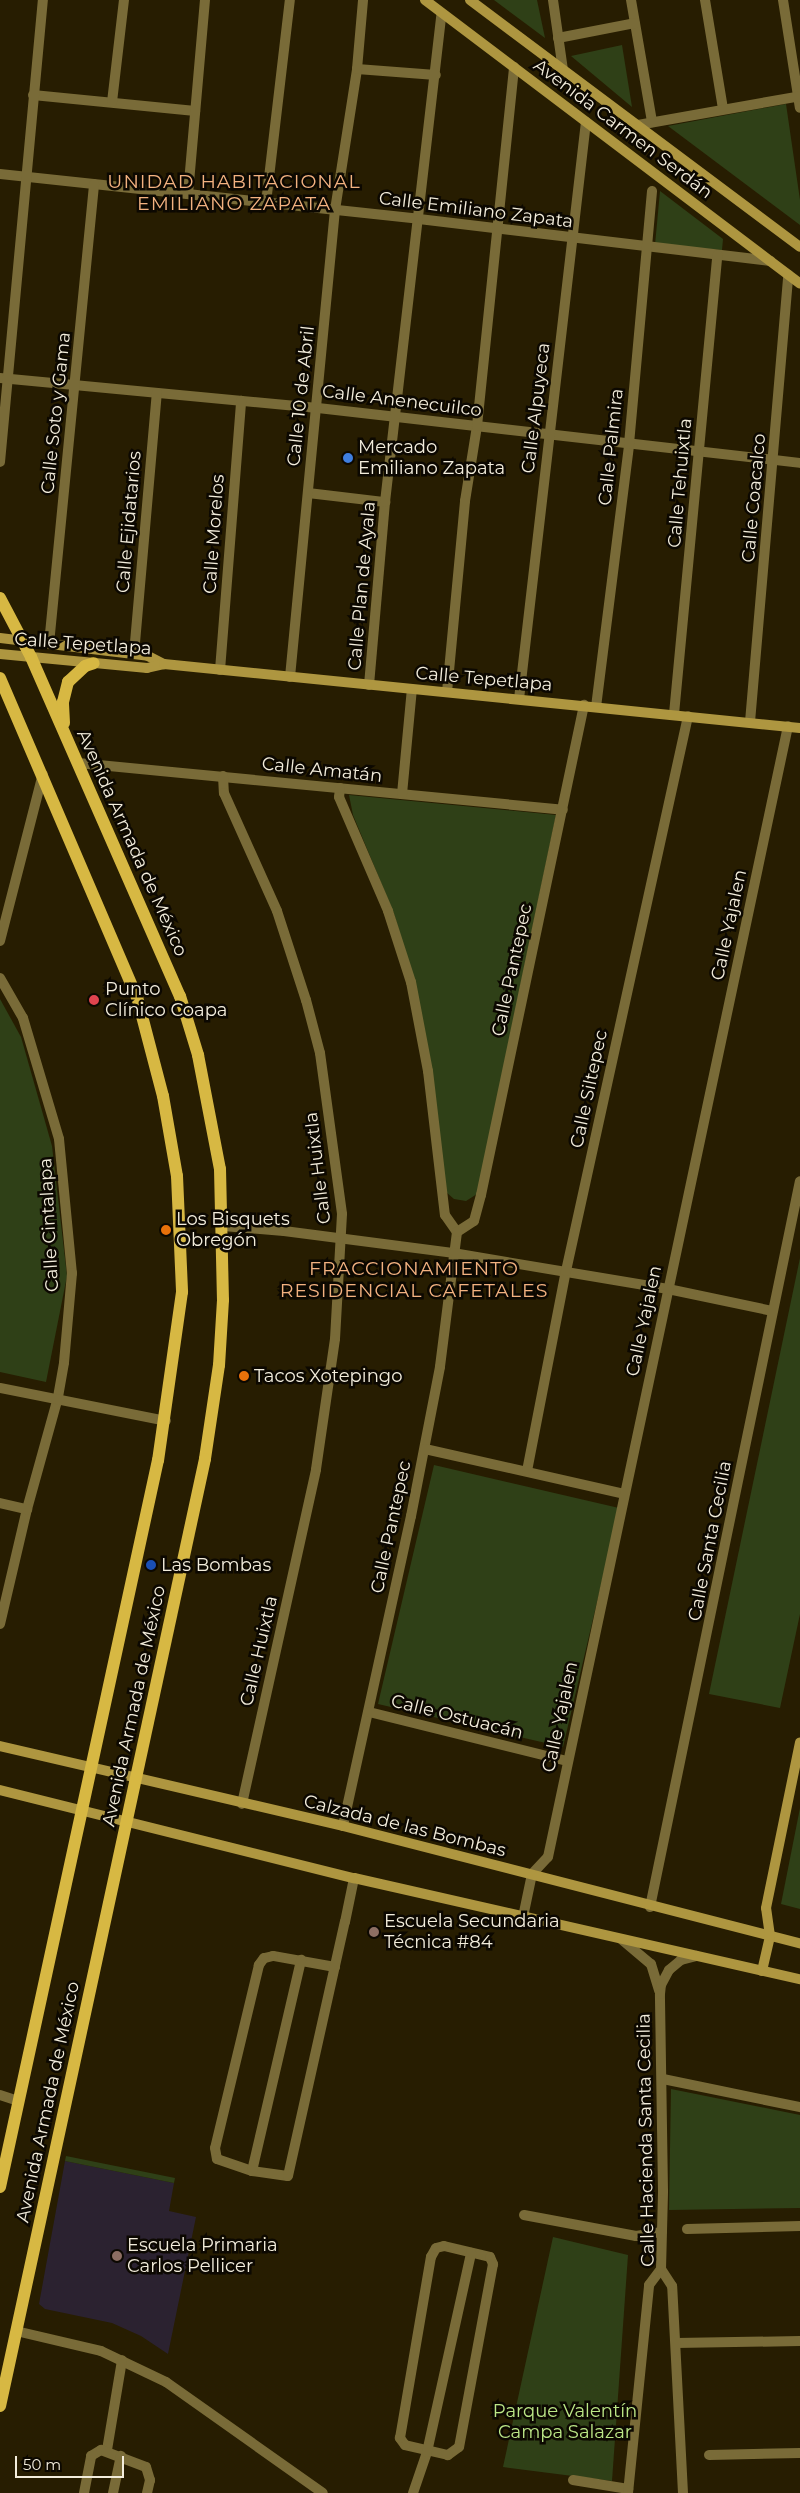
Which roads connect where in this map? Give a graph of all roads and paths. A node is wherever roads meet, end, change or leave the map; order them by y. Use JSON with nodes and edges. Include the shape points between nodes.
{"nodes":[{"id":1,"x":42,"y":0,"type":"edge"},
{"id":2,"x":124,"y":0,"type":"edge"},
{"id":3,"x":205,"y":0,"type":"edge"},
{"id":4,"x":290,"y":0,"type":"edge"},
{"id":5,"x":363,"y":0,"type":"edge"},
{"id":6,"x":425,"y":0,"type":"edge"},
{"id":7,"x":470,"y":0,"type":"edge"},
{"id":8,"x":553,"y":0,"type":"edge"},
{"id":9,"x":631,"y":0,"type":"edge"},
{"id":10,"x":705,"y":0,"type":"edge"},
{"id":11,"x":783,"y":0,"type":"edge"},
{"id":12,"x":442,"y":13,"type":"junction"},
{"id":13,"x":635,"y":23,"type":"junction"},
{"id":14,"x":558,"y":38,"type":"junction"},
{"id":15,"x":514,"y":67,"type":"junction"},
{"id":16,"x":357,"y":69,"type":"junction"},
{"id":17,"x":563,"y":70,"type":"junction"},
{"id":18,"x":436,"y":75,"type":"junction"},
{"id":19,"x":33,"y":95,"type":"junction"},
{"id":20,"x":799,"y":96,"type":"edge"},
{"id":21,"x":112,"y":102,"type":"junction"},
{"id":22,"x":800,"y":108,"type":"edge"},
{"id":23,"x":723,"y":109,"type":"junction"},
{"id":24,"x":195,"y":111,"type":"junction"},
{"id":25,"x":586,"y":122,"type":"junction"},
{"id":26,"x":652,"y":122,"type":"junction"},
{"id":27,"x":638,"y":125,"type":"junction"},
{"id":28,"x":0,"y":174,"type":"edge"},
{"id":29,"x":25,"y":177,"type":"junction"},
{"id":30,"x":94,"y":184,"type":"junction"},
{"id":31,"x":652,"y":191,"type":"dead end"},
{"id":32,"x":188,"y":194,"type":"junction"},
{"id":33,"x":266,"y":202,"type":"junction"},
{"id":34,"x":335,"y":210,"type":"junction"},
{"id":35,"x":419,"y":219,"type":"junction"},
{"id":36,"x":496,"y":230,"type":"junction"},
{"id":37,"x":572,"y":239,"type":"junction"},
{"id":38,"x":645,"y":247,"type":"junction"},
{"id":39,"x":800,"y":247,"type":"edge"},
{"id":40,"x":717,"y":255,"type":"junction"},
{"id":41,"x":770,"y":261,"type":"junction"},
{"id":42,"x":788,"y":275,"type":"junction"},
{"id":43,"x":800,"y":284,"type":"edge"},
{"id":44,"x":3,"y":378,"type":"edge"},
{"id":45,"x":75,"y":385,"type":"junction"},
{"id":46,"x":157,"y":393,"type":"junction"},
{"id":47,"x":240,"y":401,"type":"junction"},
{"id":48,"x":318,"y":408,"type":"junction"},
{"id":49,"x":394,"y":418,"type":"junction"},
{"id":50,"x":477,"y":426,"type":"junction"},
{"id":51,"x":550,"y":435,"type":"junction"},
{"id":52,"x":629,"y":444,"type":"junction"},
{"id":53,"x":699,"y":453,"type":"junction"},
{"id":54,"x":774,"y":460,"type":"junction"},
{"id":55,"x":0,"y":462,"type":"edge"},
{"id":56,"x":800,"y":463,"type":"edge"},
{"id":57,"x":308,"y":493,"type":"junction"},
{"id":58,"x":385,"y":502,"type":"junction"},
{"id":59,"x":0,"y":598,"type":"edge"},
{"id":60,"x":0,"y":638,"type":"edge"},
{"id":61,"x":23,"y":642,"type":"junction"},
{"id":62,"x":49,"y":644,"type":"junction"},
{"id":63,"x":0,"y":654,"type":"edge"},
{"id":64,"x":134,"y":654,"type":"junction"},
{"id":65,"x":31,"y":657,"type":"junction"},
{"id":66,"x":94,"y":663,"type":"junction"},
{"id":67,"x":164,"y":664,"type":"junction"},
{"id":68,"x":220,"y":670,"type":"junction"},
{"id":69,"x":290,"y":677,"type":"junction"},
{"id":70,"x":0,"y":678,"type":"edge"},
{"id":71,"x":369,"y":685,"type":"junction"},
{"id":72,"x":412,"y":689,"type":"junction"},
{"id":73,"x":447,"y":692,"type":"junction"},
{"id":74,"x":519,"y":699,"type":"junction"},
{"id":75,"x":584,"y":706,"type":"junction"},
{"id":76,"x":596,"y":707,"type":"junction"},
{"id":77,"x":674,"y":714,"type":"junction"},
{"id":78,"x":688,"y":716,"type":"junction"},
{"id":79,"x":750,"y":722,"type":"junction"},
{"id":80,"x":788,"y":726,"type":"junction"},
{"id":81,"x":800,"y":728,"type":"edge"},
{"id":82,"x":64,"y":731,"type":"junction"},
{"id":83,"x":78,"y":763,"type":"junction"},
{"id":84,"x":43,"y":774,"type":"junction"},
{"id":85,"x":223,"y":776,"type":"junction"},
{"id":86,"x":340,"y":788,"type":"junction"},
{"id":87,"x":402,"y":794,"type":"junction"},
{"id":88,"x":563,"y":810,"type":"junction"},
{"id":89,"x":0,"y":941,"type":"edge"},
{"id":90,"x":0,"y":978,"type":"edge"},
{"id":91,"x":800,"y":1181,"type":"edge"},
{"id":92,"x":223,"y":1226,"type":"junction"},
{"id":93,"x":457,"y":1232,"type":"junction"},
{"id":94,"x":341,"y":1240,"type":"junction"},
{"id":95,"x":453,"y":1253,"type":"junction"},
{"id":96,"x":566,"y":1271,"type":"junction"},
{"id":97,"x":668,"y":1289,"type":"junction"},
{"id":98,"x":772,"y":1311,"type":"junction"},
{"id":99,"x":0,"y":1388,"type":"edge"},
{"id":100,"x":57,"y":1401,"type":"junction"},
{"id":101,"x":166,"y":1421,"type":"junction"},
{"id":102,"x":424,"y":1448,"type":"junction"},
{"id":103,"x":527,"y":1471,"type":"junction"},
{"id":104,"x":624,"y":1494,"type":"junction"},
{"id":105,"x":0,"y":1503,"type":"edge"},
{"id":106,"x":27,"y":1509,"type":"junction"},
{"id":107,"x":0,"y":1620,"type":"edge"},
{"id":108,"x":368,"y":1712,"type":"junction"},
{"id":109,"x":800,"y":1742,"type":"edge"},
{"id":110,"x":0,"y":1746,"type":"edge"},
{"id":111,"x":567,"y":1761,"type":"junction"},
{"id":112,"x":89,"y":1768,"type":"junction"},
{"id":113,"x":135,"y":1778,"type":"junction"},
{"id":114,"x":0,"y":1790,"type":"edge"},
{"id":115,"x":242,"y":1804,"type":"junction"},
{"id":116,"x":81,"y":1809,"type":"junction"},
{"id":117,"x":127,"y":1822,"type":"junction"},
{"id":118,"x":343,"y":1826,"type":"junction"},
{"id":119,"x":532,"y":1874,"type":"junction"},
{"id":120,"x":354,"y":1878,"type":"junction"},
{"id":121,"x":650,"y":1907,"type":"junction"},
{"id":122,"x":523,"y":1917,"type":"junction"},
{"id":123,"x":770,"y":1936,"type":"junction"},
{"id":124,"x":621,"y":1939,"type":"junction"},
{"id":125,"x":800,"y":1944,"type":"edge"},
{"id":126,"x":696,"y":1956,"type":"junction"},
{"id":127,"x":301,"y":1960,"type":"junction"},
{"id":128,"x":335,"y":1967,"type":"junction"},
{"id":129,"x":762,"y":1971,"type":"junction"},
{"id":130,"x":800,"y":1979,"type":"edge"},
{"id":131,"x":660,"y":1994,"type":"junction"},
{"id":132,"x":662,"y":2079,"type":"junction"},
{"id":133,"x":0,"y":2095,"type":"edge"},
{"id":134,"x":18,"y":2101,"type":"junction"},
{"id":135,"x":800,"y":2107,"type":"edge"},
{"id":136,"x":252,"y":2171,"type":"junction"},
{"id":137,"x":0,"y":2187,"type":"edge"},
{"id":138,"x":524,"y":2215,"type":"dead end"},
{"id":139,"x":800,"y":2226,"type":"edge"},
{"id":140,"x":687,"y":2229,"type":"dead end"},
{"id":141,"x":662,"y":2232,"type":"junction"},
{"id":142,"x":471,"y":2252,"type":"junction"},
{"id":143,"x":661,"y":2269,"type":"junction"},
{"id":144,"x":16,"y":2332,"type":"junction"},
{"id":145,"x":800,"y":2341,"type":"edge"},
{"id":146,"x":676,"y":2343,"type":"junction"},
{"id":147,"x":122,"y":2360,"type":"junction"},
{"id":148,"x":0,"y":2406,"type":"edge"},
{"id":149,"x":107,"y":2450,"type":"junction"},
{"id":150,"x":427,"y":2452,"type":"junction"},
{"id":151,"x":800,"y":2453,"type":"edge"},
{"id":152,"x":708,"y":2454,"type":"dead end"},
{"id":153,"x":121,"y":2456,"type":"junction"},
{"id":154,"x":573,"y":2480,"type":"dead end"},
{"id":155,"x":628,"y":2491,"type":"edge"},
{"id":156,"x":84,"y":2493,"type":"edge"},
{"id":157,"x":113,"y":2493,"type":"edge"},
{"id":158,"x":148,"y":2493,"type":"edge"},
{"id":159,"x":323,"y":2493,"type":"edge"},
{"id":160,"x":413,"y":2493,"type":"edge"},
{"id":161,"x":683,"y":2493,"type":"edge"}],
"edges":[{"from":1,"to":19,"type":"street"},
{"from":2,"to":21,"type":"street"},
{"from":3,"to":24,"type":"street"},
{"from":4,"to":33,"type":"street"},
{"from":5,"to":16,"type":"street","name":"Calle 10 de Abril"},
{"from":6,"to":12,"type":"street","name":"Avenida Carmen Serdán"},
{"from":7,"to":17,"type":"street","name":"Avenida Carmen Serdán"},
{"from":8,"to":14,"type":"street"},
{"from":9,"to":13,"type":"street"},
{"from":10,"to":23,"type":"street"},
{"from":11,"to":20,"type":"street"},
{"from":12,"to":15,"type":"street","name":"Avenida Carmen Serdán"},
{"from":12,"to":18,"type":"street","name":"Calle Plan de Ayala"},
{"from":13,"to":14,"type":"street"},
{"from":13,"to":26,"type":"street"},
{"from":14,"to":17,"type":"street"},
{"from":15,"to":25,"type":"street","name":"Avenida Carmen Serdán"},
{"from":15,"to":36,"type":"street"},
{"from":16,"to":18,"type":"street"},
{"from":16,"to":34,"type":"street","name":"Calle 10 de Abril"},
{"from":17,"to":27,"type":"street","name":"Avenida Carmen Serdán"},
{"from":18,"to":35,"type":"street","name":"Calle Plan de Ayala"},
{"from":19,"to":21,"type":"street"},
{"from":19,"to":29,"type":"street"},
{"from":20,"to":22,"type":"street"},
{"from":20,"to":23,"type":"street"},
{"from":21,"to":24,"type":"street"},
{"from":23,"to":26,"type":"street"},
{"from":24,"to":32,"type":"street"},
{"from":25,"to":37,"type":"street","name":"Calle Alpuyeca"},
{"from":25,"to":41,"type":"street","name":"Avenida Carmen Serdán"},
{"from":26,"to":27,"type":"street"},
{"from":27,"to":39,"type":"street","name":"Avenida Carmen Serdán"},
{"from":28,"to":29,"type":"street","name":"Calle Emiliano Zapata"},
{"from":29,"to":30,"type":"street","name":"Calle Emiliano Zapata"},
{"from":29,"to":44,"type":"street"},
{"from":30,"to":32,"type":"street","name":"Calle Emiliano Zapata"},
{"from":30,"to":45,"type":"street","name":"Calle Soto y Gama"},
{"from":31,"to":38,"type":"street","name":"Calle Palmira"},
{"from":32,"to":33,"type":"street","name":"Calle Emiliano Zapata"},
{"from":33,"to":34,"type":"street","name":"Calle Emiliano Zapata"},
{"from":34,"to":35,"type":"street","name":"Calle Emiliano Zapata"},
{"from":34,"to":48,"type":"street","name":"Calle 10 de Abril"},
{"from":35,"to":36,"type":"street","name":"Calle Emiliano Zapata"},
{"from":35,"to":49,"type":"street","name":"Calle Plan de Ayala"},
{"from":36,"to":37,"type":"street","name":"Calle Emiliano Zapata"},
{"from":36,"to":50,"type":"street"},
{"from":37,"to":38,"type":"street","name":"Calle Emiliano Zapata"},
{"from":37,"to":51,"type":"street","name":"Calle Alpuyeca"},
{"from":38,"to":40,"type":"street","name":"Calle Emiliano Zapata"},
{"from":38,"to":52,"type":"street","name":"Calle Palmira"},
{"from":40,"to":41,"type":"street","name":"Calle Emiliano Zapata"},
{"from":40,"to":53,"type":"street","name":"Calle Tehuixtla"},
{"from":41,"to":42,"type":"street","name":"Avenida Carmen Serdán"},
{"from":42,"to":43,"type":"street","name":"Avenida Carmen Serdán"},
{"from":42,"to":54,"type":"street","name":"Calle Coacalco"},
{"from":44,"to":45,"type":"street","name":"Calle Anenecuilco"},
{"from":44,"to":55,"type":"street"},
{"from":45,"to":46,"type":"street","name":"Calle Anenecuilco"},
{"from":45,"to":62,"type":"street","name":"Calle Soto y Gama"},
{"from":46,"to":47,"type":"street","name":"Calle Anenecuilco"},
{"from":46,"to":64,"type":"street","name":"Calle Ejidatarios"},
{"from":47,"to":48,"type":"street","name":"Calle Anenecuilco"},
{"from":47,"to":68,"type":"street","name":"Calle Morelos"},
{"from":48,"to":49,"type":"street","name":"Calle Anenecuilco"},
{"from":48,"to":57,"type":"street","name":"Calle 10 de Abril"},
{"from":49,"to":50,"type":"street","name":"Calle Anenecuilco"},
{"from":49,"to":58,"type":"street","name":"Calle Plan de Ayala"},
{"from":50,"to":51,"type":"street","name":"Calle Anenecuilco"},
{"from":50,"to":73,"type":"street","via":[[465,501]]},
{"from":51,"to":52,"type":"street","name":"Calle Anenecuilco"},
{"from":51,"to":74,"type":"street","name":"Calle Alpuyeca"},
{"from":52,"to":53,"type":"street","name":"Calle Anenecuilco"},
{"from":52,"to":76,"type":"street","name":"Calle Palmira"},
{"from":53,"to":54,"type":"street","name":"Calle Anenecuilco"},
{"from":53,"to":77,"type":"street","name":"Calle Tehuixtla"},
{"from":54,"to":56,"type":"street","name":"Calle Anenecuilco"},
{"from":54,"to":79,"type":"street","name":"Calle Coacalco"},
{"from":57,"to":58,"type":"street"},
{"from":57,"to":69,"type":"street","name":"Calle 10 de Abril"},
{"from":58,"to":71,"type":"street","name":"Calle Plan de Ayala"},
{"from":59,"to":61,"type":"main road","name":"Avenida Armada de México"},
{"from":60,"to":61,"type":"street","name":"Calle Tepetlapa"},
{"from":61,"to":62,"type":"street","name":"Calle Tepetlapa"},
{"from":61,"to":65,"type":"main road","name":"Avenida Armada de México"},
{"from":62,"to":64,"type":"street","name":"Calle Tepetlapa"},
{"from":63,"to":65,"type":"street","name":"Calle Tepetlapa"},
{"from":64,"to":67,"type":"street","name":"Calle Tepetlapa","via":[[148,656]]},
{"from":65,"to":66,"type":"street","name":"Calle Tepetlapa"},
{"from":65,"to":82,"type":"main road","name":"Avenida Armada de México"},
{"from":66,"to":67,"type":"street","name":"Calle Tepetlapa","via":[[146,668]]},
{"from":66,"to":82,"type":"main road","via":[[85,666],[68,682],[63,702]]},
{"from":67,"to":68,"type":"street","name":"Calle Tepetlapa"},
{"from":68,"to":69,"type":"street","name":"Calle Tepetlapa"},
{"from":69,"to":71,"type":"street","name":"Calle Tepetlapa"},
{"from":70,"to":84,"type":"main road","name":"Avenida Armada de México"},
{"from":71,"to":72,"type":"street","name":"Calle Tepetlapa"},
{"from":72,"to":73,"type":"street","name":"Calle Tepetlapa"},
{"from":72,"to":87,"type":"street"},
{"from":73,"to":74,"type":"street","name":"Calle Tepetlapa"},
{"from":74,"to":75,"type":"street","name":"Calle Tepetlapa"},
{"from":75,"to":76,"type":"street","name":"Calle Tepetlapa"},
{"from":75,"to":88,"type":"street","name":"Calle Pantepec"},
{"from":76,"to":77,"type":"street","name":"Calle Tepetlapa"},
{"from":77,"to":78,"type":"street","name":"Calle Tepetlapa"},
{"from":78,"to":79,"type":"street","name":"Calle Tepetlapa"},
{"from":78,"to":96,"type":"street","name":"Calle Siltepec"},
{"from":79,"to":80,"type":"street","name":"Calle Tepetlapa"},
{"from":80,"to":81,"type":"street","name":"Calle Tepetlapa"},
{"from":80,"to":97,"type":"street","name":"Calle Yajalen"},
{"from":82,"to":83,"type":"main road","name":"Avenida Armada de México"},
{"from":83,"to":85,"type":"street","name":"Calle Amatán"},
{"from":83,"to":92,"type":"main road","name":"Avenida Armada de México","via":[[180,996],[211,1114],[220,1169]]},
{"from":84,"to":89,"type":"street"},
{"from":84,"to":101,"type":"main road","name":"Avenida Armada de México","via":[[137,997],[163,1096],[182,1229],[182,1292]]},
{"from":85,"to":86,"type":"street","name":"Calle Amatán"},
{"from":85,"to":94,"type":"street","name":"Calle Huixtla","via":[[224,793],[277,911],[318,1044],[342,1214]]},
{"from":86,"to":87,"type":"street","name":"Calle Amatán"},
{"from":86,"to":93,"type":"street","via":[[339,797],[388,911],[411,982],[428,1071],[445,1215]]},
{"from":87,"to":88,"type":"street","name":"Calle Amatán"},
{"from":88,"to":93,"type":"street","name":"Calle Pantepec","via":[[481,1195],[474,1221]]},
{"from":90,"to":100,"type":"street","name":"Calle Cintalapa","via":[[23,1018],[59,1139],[72,1273],[64,1363]]},
{"from":91,"to":98,"type":"street","name":"Calle Santa Cecilia"},
{"from":92,"to":94,"type":"street","via":[[284,1230]]},
{"from":92,"to":113,"type":"main road","name":"Avenida Armada de México","via":[[219,1365],[208,1440]]},
{"from":93,"to":95,"type":"street","name":"Calle Pantepec"},
{"from":94,"to":95,"type":"street"},
{"from":94,"to":115,"type":"street","name":"Calle Huixtla","via":[[335,1339],[316,1470]]},
{"from":95,"to":96,"type":"street"},
{"from":95,"to":102,"type":"street","name":"Calle Pantepec","via":[[440,1367]]},
{"from":96,"to":97,"type":"street"},
{"from":96,"to":103,"type":"street","name":"Calle Siltepec"},
{"from":97,"to":98,"type":"street"},
{"from":97,"to":104,"type":"street","name":"Calle Yajalen"},
{"from":98,"to":121,"type":"street","name":"Calle Santa Cecilia"},
{"from":99,"to":100,"type":"street"},
{"from":100,"to":101,"type":"street"},
{"from":100,"to":106,"type":"street","name":"Calle Cintalapa"},
{"from":101,"to":112,"type":"main road","name":"Avenida Armada de México"},
{"from":102,"to":103,"type":"street"},
{"from":102,"to":108,"type":"street","name":"Calle Pantepec"},
{"from":103,"to":104,"type":"street"},
{"from":104,"to":111,"type":"street","name":"Calle Yajalen"},
{"from":105,"to":106,"type":"street"},
{"from":106,"to":107,"type":"street","name":"Calle Cintalapa"},
{"from":108,"to":111,"type":"street","name":"Calle Ostuacán"},
{"from":108,"to":118,"type":"street","name":"Calle Pantepec"},
{"from":109,"to":123,"type":"street","via":[[766,1908]]},
{"from":110,"to":112,"type":"street","name":"Calzada de las Bombas"},
{"from":111,"to":119,"type":"street","name":"Calle Yajalen","via":[[548,1856]]},
{"from":112,"to":113,"type":"street","name":"Calzada de las Bombas"},
{"from":112,"to":116,"type":"main road","name":"Avenida Armada de México"},
{"from":113,"to":115,"type":"street","name":"Calzada de las Bombas"},
{"from":113,"to":117,"type":"main road","name":"Avenida Armada de México"},
{"from":114,"to":116,"type":"street"},
{"from":115,"to":118,"type":"street","name":"Calzada de las Bombas"},
{"from":116,"to":117,"type":"street"},
{"from":116,"to":134,"type":"main road","name":"Avenida Armada de México"},
{"from":117,"to":120,"type":"street"},
{"from":117,"to":144,"type":"main road","name":"Avenida Armada de México"},
{"from":118,"to":119,"type":"street","name":"Calzada de las Bombas"},
{"from":119,"to":121,"type":"street","name":"Calzada de las Bombas"},
{"from":119,"to":122,"type":"street","name":"Calle Yajalen"},
{"from":120,"to":122,"type":"street"},
{"from":120,"to":128,"type":"street"},
{"from":121,"to":123,"type":"street","name":"Calzada de las Bombas"},
{"from":122,"to":124,"type":"street"},
{"from":123,"to":125,"type":"street","name":"Calzada de las Bombas"},
{"from":123,"to":129,"type":"street"},
{"from":124,"to":126,"type":"street"},
{"from":124,"to":131,"type":"street","name":"Calle Hacienda Santa Cecilia","via":[[651,1964]]},
{"from":126,"to":129,"type":"street"},
{"from":126,"to":131,"type":"street","name":"Calle Hacienda Santa Cecilia","via":[[681,1960],[669,1970]]},
{"from":127,"to":128,"type":"street"},
{"from":127,"to":136,"type":"street"},
{"from":127,"to":136,"type":"street","via":[[273,1956],[264,1958],[259,1965],[215,2148],[217,2159]]},
{"from":128,"to":136,"type":"street","via":[[288,2176]]},
{"from":129,"to":130,"type":"street"},
{"from":131,"to":132,"type":"street","name":"Calle Hacienda Santa Cecilia"},
{"from":132,"to":135,"type":"street"},
{"from":132,"to":141,"type":"street","name":"Calle Hacienda Santa Cecilia"},
{"from":133,"to":134,"type":"street"},
{"from":134,"to":137,"type":"main road","name":"Avenida Armada de México"},
{"from":138,"to":141,"type":"street","via":[[636,2236]]},
{"from":139,"to":140,"type":"street"},
{"from":141,"to":143,"type":"street","name":"Calle Hacienda Santa Cecilia"},
{"from":142,"to":150,"type":"street"},
{"from":142,"to":150,"type":"street","via":[[490,2257],[493,2264],[459,2447],[448,2455]]},
{"from":142,"to":150,"type":"street","via":[[444,2246],[436,2248],[431,2257],[400,2438],[405,2445]]},
{"from":143,"to":146,"type":"street","name":"Calle Hacienda Santa Cecilia","via":[[672,2286]]},
{"from":143,"to":155,"type":"street","via":[[649,2285]]},
{"from":144,"to":147,"type":"street","via":[[101,2351]]},
{"from":144,"to":148,"type":"main road","name":"Avenida Armada de México"},
{"from":145,"to":146,"type":"street"},
{"from":146,"to":161,"type":"street","name":"Calle Hacienda Santa Cecilia"},
{"from":147,"to":149,"type":"street"},
{"from":147,"to":159,"type":"street","via":[[177,2388]]},
{"from":149,"to":153,"type":"street"},
{"from":149,"to":156,"type":"street","via":[[94,2451],[91,2456]]},
{"from":150,"to":160,"type":"street"},
{"from":151,"to":152,"type":"street"},
{"from":153,"to":157,"type":"street"},
{"from":153,"to":158,"type":"street","via":[[146,2467],[150,2480]]},
{"from":154,"to":155,"type":"street"}]}
